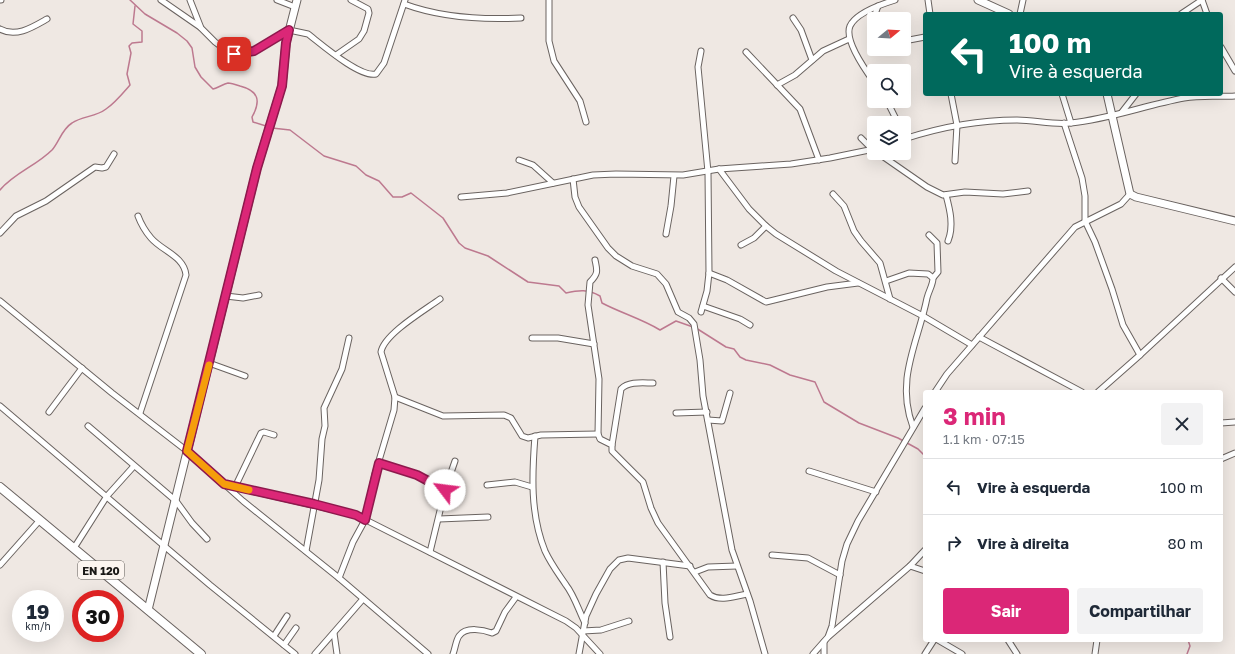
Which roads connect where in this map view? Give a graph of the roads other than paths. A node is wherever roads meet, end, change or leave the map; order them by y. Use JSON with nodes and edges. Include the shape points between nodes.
{"nodes":[{"id":1,"x":161,"y":0,"type":"edge"},
{"id":2,"x":190,"y":0,"type":"edge"},
{"id":3,"x":277,"y":0,"type":"edge"},
{"id":4,"x":350,"y":0,"type":"edge"},
{"id":5,"x":549,"y":0,"type":"edge"},
{"id":6,"x":895,"y":0,"type":"edge"},
{"id":7,"x":928,"y":0,"type":"edge"},
{"id":8,"x":978,"y":0,"type":"edge"},
{"id":9,"x":1023,"y":0,"type":"edge"},
{"id":10,"x":1202,"y":0,"type":"edge"},
{"id":11,"x":405,"y":2,"type":"edge"},
{"id":12,"x":296,"y":3,"type":"edge"},
{"id":13,"x":878,"y":6,"type":"junction"},
{"id":14,"x":876,"y":12,"type":"edge"},
{"id":15,"x":930,"y":12,"type":"edge"},
{"id":16,"x":1005,"y":12,"type":"edge"},
{"id":17,"x":1020,"y":12,"type":"edge"},
{"id":18,"x":1184,"y":12,"type":"edge"},
{"id":19,"x":1206,"y":12,"type":"edge"},
{"id":20,"x":521,"y":18,"type":"dead end"},
{"id":21,"x":793,"y":18,"type":"dead end"},
{"id":22,"x":47,"y":19,"type":"dead end"},
{"id":23,"x":201,"y":28,"type":"junction"},
{"id":24,"x":0,"y":29,"type":"edge"},
{"id":25,"x":289,"y":30,"type":"junction"},
{"id":26,"x":923,"y":37,"type":"edge"},
{"id":27,"x":849,"y":39,"type":"junction"},
{"id":28,"x":911,"y":40,"type":"edge"},
{"id":29,"x":1223,"y":50,"type":"edge"},
{"id":30,"x":701,"y":51,"type":"dead end"},
{"id":31,"x":746,"y":52,"type":"dead end"},
{"id":32,"x":336,"y":55,"type":"junction"},
{"id":33,"x":812,"y":60,"type":"junction"},
{"id":34,"x":867,"y":70,"type":"edge"},
{"id":35,"x":1235,"y":71,"type":"edge"},
{"id":36,"x":777,"y":85,"type":"junction"},
{"id":37,"x":951,"y":96,"type":"edge"},
{"id":38,"x":1063,"y":96,"type":"edge"},
{"id":39,"x":1108,"y":96,"type":"edge"},
{"id":40,"x":1135,"y":96,"type":"edge"},
{"id":41,"x":1235,"y":96,"type":"edge"},
{"id":42,"x":1122,"y":113,"type":"junction"},
{"id":43,"x":1114,"y":115,"type":"junction"},
{"id":44,"x":586,"y":122,"type":"dead end"},
{"id":45,"x":1071,"y":123,"type":"junction"},
{"id":46,"x":1064,"y":124,"type":"junction"},
{"id":47,"x":956,"y":125,"type":"junction"},
{"id":48,"x":911,"y":136,"type":"edge"},
{"id":49,"x":861,"y":138,"type":"dead end"},
{"id":50,"x":867,"y":144,"type":"edge"},
{"id":51,"x":867,"y":150,"type":"edge"},
{"id":52,"x":114,"y":154,"type":"dead end"},
{"id":53,"x":519,"y":160,"type":"dead end"},
{"id":54,"x":819,"y":160,"type":"junction"},
{"id":55,"x":888,"y":160,"type":"edge"},
{"id":56,"x":955,"y":161,"type":"dead end"},
{"id":57,"x":719,"y":169,"type":"junction"},
{"id":58,"x":708,"y":172,"type":"junction"},
{"id":59,"x":674,"y":176,"type":"junction"},
{"id":60,"x":573,"y":179,"type":"junction"},
{"id":61,"x":553,"y":183,"type":"junction"},
{"id":62,"x":1028,"y":191,"type":"dead end"},
{"id":63,"x":833,"y":194,"type":"dead end"},
{"id":64,"x":1130,"y":194,"type":"junction"},
{"id":65,"x":946,"y":195,"type":"junction"},
{"id":66,"x":461,"y":197,"type":"dead end"},
{"id":67,"x":138,"y":216,"type":"dead end"},
{"id":68,"x":1085,"y":221,"type":"junction"},
{"id":69,"x":1235,"y":221,"type":"edge"},
{"id":70,"x":766,"y":226,"type":"junction"},
{"id":71,"x":0,"y":234,"type":"edge"},
{"id":72,"x":666,"y":234,"type":"dead end"},
{"id":73,"x":929,"y":235,"type":"dead end"},
{"id":74,"x":948,"y":241,"type":"dead end"},
{"id":75,"x":741,"y":245,"type":"dead end"},
{"id":76,"x":595,"y":260,"type":"dead end"},
{"id":77,"x":1235,"y":267,"type":"edge"},
{"id":78,"x":710,"y":273,"type":"junction"},
{"id":79,"x":933,"y":278,"type":"junction"},
{"id":80,"x":1221,"y":278,"type":"junction"},
{"id":81,"x":886,"y":281,"type":"junction"},
{"id":82,"x":859,"y":283,"type":"junction"},
{"id":83,"x":1235,"y":292,"type":"edge"},
{"id":84,"x":259,"y":294,"type":"dead end"},
{"id":85,"x":226,"y":296,"type":"junction"},
{"id":86,"x":440,"y":299,"type":"dead end"},
{"id":87,"x":890,"y":299,"type":"junction"},
{"id":88,"x":0,"y":300,"type":"edge"},
{"id":89,"x":703,"y":306,"type":"junction"},
{"id":90,"x":701,"y":312,"type":"dead end"},
{"id":91,"x":923,"y":316,"type":"junction"},
{"id":92,"x":750,"y":325,"type":"dead end"},
{"id":93,"x":349,"y":338,"type":"dead end"},
{"id":94,"x":532,"y":338,"type":"dead end"},
{"id":95,"x":979,"y":338,"type":"junction"},
{"id":96,"x":594,"y":344,"type":"junction"},
{"id":97,"x":972,"y":346,"type":"junction"},
{"id":98,"x":1140,"y":355,"type":"junction"},
{"id":99,"x":209,"y":363,"type":"junction"},
{"id":100,"x":82,"y":368,"type":"junction"},
{"id":101,"x":245,"y":376,"type":"dead end"},
{"id":102,"x":653,"y":383,"type":"dead end"},
{"id":103,"x":936,"y":390,"type":"edge"},
{"id":104,"x":1078,"y":390,"type":"edge"},
{"id":105,"x":1100,"y":390,"type":"edge"},
{"id":106,"x":730,"y":393,"type":"dead end"},
{"id":107,"x":395,"y":397,"type":"junction"},
{"id":108,"x":0,"y":406,"type":"edge"},
{"id":109,"x":923,"y":411,"type":"edge"},
{"id":110,"x":49,"y":412,"type":"dead end"},
{"id":111,"x":707,"y":412,"type":"junction"},
{"id":112,"x":676,"y":413,"type":"dead end"},
{"id":113,"x":140,"y":414,"type":"junction"},
{"id":114,"x":708,"y":420,"type":"junction"},
{"id":115,"x":1235,"y":422,"type":"edge"},
{"id":116,"x":1223,"y":423,"type":"edge"},
{"id":117,"x":88,"y":426,"type":"dead end"},
{"id":118,"x":913,"y":427,"type":"junction"},
{"id":119,"x":598,"y":434,"type":"junction"},
{"id":120,"x":274,"y":435,"type":"dead end"},
{"id":121,"x":536,"y":436,"type":"junction"},
{"id":122,"x":612,"y":444,"type":"junction"},
{"id":123,"x":187,"y":451,"type":"junction"},
{"id":124,"x":1235,"y":453,"type":"edge"},
{"id":125,"x":1223,"y":458,"type":"edge"},
{"id":126,"x":455,"y":461,"type":"dead end"},
{"id":127,"x":379,"y":463,"type":"junction"},
{"id":128,"x":134,"y":466,"type":"junction"},
{"id":129,"x":809,"y":471,"type":"dead end"},
{"id":130,"x":224,"y":484,"type":"junction"},
{"id":131,"x":487,"y":485,"type":"dead end"},
{"id":132,"x":0,"y":487,"type":"edge"},
{"id":133,"x":235,"y":487,"type":"junction"},
{"id":134,"x":532,"y":487,"type":"junction"},
{"id":135,"x":445,"y":490,"type":"junction"},
{"id":136,"x":876,"y":492,"type":"junction"},
{"id":137,"x":107,"y":496,"type":"junction"},
{"id":138,"x":176,"y":501,"type":"junction"},
{"id":139,"x":314,"y":504,"type":"junction"},
{"id":140,"x":488,"y":517,"type":"dead end"},
{"id":141,"x":439,"y":519,"type":"junction"},
{"id":142,"x":40,"y":520,"type":"junction"},
{"id":143,"x":365,"y":520,"type":"junction"},
{"id":144,"x":207,"y":539,"type":"dead end"},
{"id":145,"x":164,"y":544,"type":"junction"},
{"id":146,"x":74,"y":548,"type":"junction"},
{"id":147,"x":306,"y":551,"type":"junction"},
{"id":148,"x":430,"y":552,"type":"junction"},
{"id":149,"x":923,"y":552,"type":"edge"},
{"id":150,"x":772,"y":555,"type":"dead end"},
{"id":151,"x":663,"y":562,"type":"junction"},
{"id":152,"x":0,"y":565,"type":"edge"},
{"id":153,"x":690,"y":566,"type":"junction"},
{"id":154,"x":737,"y":566,"type":"junction"},
{"id":155,"x":910,"y":566,"type":"junction"},
{"id":156,"x":923,"y":570,"type":"edge"},
{"id":157,"x":695,"y":572,"type":"junction"},
{"id":158,"x":840,"y":575,"type":"junction"},
{"id":159,"x":339,"y":578,"type":"junction"},
{"id":160,"x":747,"y":594,"type":"junction"},
{"id":161,"x":516,"y":597,"type":"junction"},
{"id":162,"x":363,"y":599,"type":"junction"},
{"id":163,"x":148,"y":610,"type":"junction"},
{"id":164,"x":287,"y":616,"type":"dead end"},
{"id":165,"x":629,"y":621,"type":"dead end"},
{"id":166,"x":585,"y":623,"type":"junction"},
{"id":167,"x":296,"y":628,"type":"dead end"},
{"id":168,"x":334,"y":633,"type":"junction"},
{"id":169,"x":583,"y":633,"type":"junction"},
{"id":170,"x":274,"y":636,"type":"junction"},
{"id":171,"x":670,"y":637,"type":"dead end"},
{"id":172,"x":828,"y":637,"type":"junction"},
{"id":173,"x":824,"y":642,"type":"junction"},
{"id":174,"x":933,"y":642,"type":"edge"},
{"id":175,"x":941,"y":642,"type":"edge"},
{"id":176,"x":1009,"y":642,"type":"edge"},
{"id":177,"x":1097,"y":642,"type":"edge"},
{"id":178,"x":284,"y":645,"type":"junction"},
{"id":179,"x":201,"y":654,"type":"edge"},
{"id":180,"x":295,"y":654,"type":"edge"},
{"id":181,"x":314,"y":654,"type":"edge"},
{"id":182,"x":337,"y":654,"type":"edge"},
{"id":183,"x":428,"y":654,"type":"edge"},
{"id":184,"x":453,"y":654,"type":"edge"},
{"id":185,"x":579,"y":654,"type":"edge"},
{"id":186,"x":600,"y":654,"type":"edge"},
{"id":187,"x":765,"y":654,"type":"edge"},
{"id":188,"x":813,"y":654,"type":"edge"},
{"id":189,"x":824,"y":654,"type":"edge"},
{"id":190,"x":925,"y":654,"type":"edge"},
{"id":191,"x":962,"y":654,"type":"edge"},
{"id":192,"x":1016,"y":654,"type":"edge"},
{"id":193,"x":1095,"y":654,"type":"edge"}],
"edges":[{"from":1,"to":23,"type":"street"},
{"from":2,"to":23,"type":"street"},
{"from":3,"to":12,"type":"street"},
{"from":4,"to":32,"type":"street","via":[[366,6],[369,13],[359,39]]},
{"from":5,"to":44,"type":"street","via":[[549,41],[554,61],[580,101]]},
{"from":6,"to":13,"type":"street"},
{"from":7,"to":15,"type":"street"},
{"from":8,"to":16,"type":"street"},
{"from":9,"to":17,"type":"street"},
{"from":10,"to":18,"type":"street"},
{"from":10,"to":19,"type":"street"},
{"from":11,"to":20,"type":"street","via":[[444,15],[489,20]]},
{"from":11,"to":32,"type":"street","via":[[384,63],[376,74],[372,75],[356,68]]},
{"from":12,"to":25,"type":"street"},
{"from":13,"to":14,"type":"street"},
{"from":13,"to":27,"type":"street","via":[[854,21],[850,26]]},
{"from":21,"to":33,"type":"street"},
{"from":22,"to":24,"type":"street","via":[[22,32]]},
{"from":23,"to":25,"type":"street","via":[[215,42],[234,54],[254,51]]},
{"from":25,"to":32,"type":"street","via":[[308,34]]},
{"from":25,"to":85,"type":"street","via":[[282,86],[266,138]]},
{"from":26,"to":28,"type":"street"},
{"from":27,"to":33,"type":"street","via":[[823,51]]},
{"from":27,"to":34,"type":"street"},
{"from":29,"to":35,"type":"street"},
{"from":30,"to":58,"type":"street","via":[[698,67]]},
{"from":31,"to":36,"type":"street"},
{"from":33,"to":36,"type":"street","via":[[795,75]]},
{"from":36,"to":54,"type":"street","via":[[800,109]]},
{"from":37,"to":47,"type":"street"},
{"from":38,"to":45,"type":"street"},
{"from":39,"to":43,"type":"street"},
{"from":40,"to":42,"type":"street"},
{"from":41,"to":42,"type":"street","via":[[1184,98]]},
{"from":42,"to":43,"type":"street"},
{"from":43,"to":45,"type":"street"},
{"from":43,"to":64,"type":"street"},
{"from":45,"to":46,"type":"street"},
{"from":46,"to":47,"type":"street","via":[[1019,120]]},
{"from":46,"to":68,"type":"street","via":[[1082,178]]},
{"from":47,"to":48,"type":"street"},
{"from":47,"to":56,"type":"street"},
{"from":49,"to":50,"type":"street"},
{"from":51,"to":54,"type":"street"},
{"from":52,"to":71,"type":"street","via":[[106,166],[95,167],[46,201],[16,216]]},
{"from":53,"to":61,"type":"street","via":[[533,165]]},
{"from":54,"to":57,"type":"street"},
{"from":55,"to":65,"type":"street","via":[[927,187]]},
{"from":57,"to":58,"type":"street"},
{"from":57,"to":70,"type":"street","via":[[749,209]]},
{"from":58,"to":59,"type":"street"},
{"from":58,"to":78,"type":"street"},
{"from":59,"to":60,"type":"street","via":[[616,174]]},
{"from":59,"to":72,"type":"street"},
{"from":60,"to":61,"type":"street"},
{"from":60,"to":111,"type":"street","via":[[579,207],[608,248],[632,266],[657,274],[666,284],[678,312],[689,318],[694,327]]},
{"from":61,"to":66,"type":"street","via":[[507,193]]},
{"from":62,"to":65,"type":"street","via":[[1003,194],[965,192]]},
{"from":63,"to":81,"type":"street","via":[[844,206],[854,231],[880,263]]},
{"from":64,"to":68,"type":"street","via":[[1120,204]]},
{"from":64,"to":69,"type":"street"},
{"from":65,"to":74,"type":"street","via":[[952,226]]},
{"from":67,"to":113,"type":"street","via":[[142,227],[151,238],[166,252],[180,260],[186,268],[186,275]]},
{"from":68,"to":95,"type":"street","via":[[1064,239]]},
{"from":68,"to":98,"type":"street","via":[[1095,242],[1123,325]]},
{"from":70,"to":75,"type":"street","via":[[754,238]]},
{"from":70,"to":82,"type":"street"},
{"from":73,"to":79,"type":"street","via":[[937,243],[938,272]]},
{"from":76,"to":96,"type":"street","via":[[598,269],[596,278],[590,285],[588,297]]},
{"from":77,"to":80,"type":"street"},
{"from":78,"to":82,"type":"street","via":[[766,302],[827,287]]},
{"from":78,"to":89,"type":"street"},
{"from":79,"to":81,"type":"street","via":[[928,274],[909,273]]},
{"from":79,"to":91,"type":"street"},
{"from":80,"to":83,"type":"street"},
{"from":80,"to":98,"type":"street"},
{"from":81,"to":87,"type":"street"},
{"from":82,"to":87,"type":"street"},
{"from":84,"to":85,"type":"street","via":[[244,298]]},
{"from":85,"to":99,"type":"street"},
{"from":86,"to":107,"type":"street","via":[[385,341],[381,352]]},
{"from":87,"to":91,"type":"street"},
{"from":88,"to":100,"type":"street"},
{"from":89,"to":90,"type":"street"},
{"from":89,"to":92,"type":"street"},
{"from":91,"to":97,"type":"street"},
{"from":91,"to":118,"type":"street","via":[[913,343],[906,384],[906,400]]},
{"from":93,"to":139,"type":"street","via":[[342,369],[324,408],[325,426]]},
{"from":94,"to":96,"type":"street","via":[[558,338]]},
{"from":95,"to":97,"type":"street"},
{"from":95,"to":104,"type":"street"},
{"from":96,"to":119,"type":"street","via":[[600,392]]},
{"from":97,"to":103,"type":"street"},
{"from":98,"to":105,"type":"street"},
{"from":99,"to":101,"type":"street"},
{"from":99,"to":123,"type":"street"},
{"from":100,"to":110,"type":"street"},
{"from":100,"to":113,"type":"street"},
{"from":102,"to":122,"type":"street","via":[[632,384],[622,389]]},
{"from":106,"to":114,"type":"street","via":[[722,421]]},
{"from":107,"to":121,"type":"street","via":[[443,416],[504,415],[511,418],[522,436]]},
{"from":107,"to":127,"type":"street","via":[[394,410]]},
{"from":108,"to":137,"type":"street"},
{"from":109,"to":118,"type":"street"},
{"from":111,"to":112,"type":"street"},
{"from":111,"to":114,"type":"street"},
{"from":113,"to":123,"type":"street"},
{"from":114,"to":154,"type":"street"},
{"from":115,"to":116,"type":"street"},
{"from":117,"to":128,"type":"street"},
{"from":118,"to":136,"type":"street"},
{"from":119,"to":121,"type":"street"},
{"from":119,"to":122,"type":"street","via":[[600,439]]},
{"from":120,"to":133,"type":"street","via":[[261,433]]},
{"from":121,"to":134,"type":"street"},
{"from":122,"to":153,"type":"street","via":[[612,451],[643,482],[658,522]]},
{"from":123,"to":130,"type":"street"},
{"from":123,"to":138,"type":"street"},
{"from":124,"to":125,"type":"street"},
{"from":126,"to":135,"type":"street"},
{"from":127,"to":135,"type":"street","via":[[417,475]]},
{"from":127,"to":143,"type":"street"},
{"from":128,"to":137,"type":"street"},
{"from":128,"to":138,"type":"street"},
{"from":129,"to":136,"type":"street"},
{"from":130,"to":133,"type":"street"},
{"from":130,"to":147,"type":"street"},
{"from":131,"to":134,"type":"street","via":[[515,482]]},
{"from":132,"to":142,"type":"main road","number":"EN 120"},
{"from":133,"to":139,"type":"street"},
{"from":134,"to":166,"type":"street","via":[[539,532],[545,550],[558,576],[567,585]]},
{"from":135,"to":141,"type":"street"},
{"from":136,"to":158,"type":"street","via":[[847,544]]},
{"from":137,"to":145,"type":"street"},
{"from":137,"to":146,"type":"street"},
{"from":138,"to":144,"type":"street"},
{"from":138,"to":145,"type":"street"},
{"from":139,"to":143,"type":"street","via":[[356,515]]},
{"from":139,"to":147,"type":"street"},
{"from":140,"to":141,"type":"street"},
{"from":141,"to":148,"type":"street"},
{"from":142,"to":146,"type":"main road","number":"EN 120"},
{"from":142,"to":152,"type":"street"},
{"from":143,"to":148,"type":"street"},
{"from":143,"to":159,"type":"street"},
{"from":145,"to":163,"type":"street"},
{"from":145,"to":170,"type":"street"},
{"from":146,"to":163,"type":"main road","number":"EN 120"},
{"from":147,"to":159,"type":"street"},
{"from":148,"to":161,"type":"street"},
{"from":149,"to":155,"type":"street"},
{"from":150,"to":158,"type":"street","via":[[808,558]]},
{"from":151,"to":153,"type":"street"},
{"from":151,"to":166,"type":"street","via":[[628,558],[620,560],[610,569],[596,594]]},
{"from":151,"to":171,"type":"street"},
{"from":153,"to":157,"type":"street"},
{"from":154,"to":157,"type":"street","via":[[708,567]]},
{"from":154,"to":160,"type":"street"},
{"from":155,"to":156,"type":"street"},
{"from":155,"to":172,"type":"street"},
{"from":157,"to":160,"type":"street","via":[[710,595],[716,599]]},
{"from":158,"to":172,"type":"street","via":[[835,612]]},
{"from":159,"to":162,"type":"street"},
{"from":160,"to":187,"type":"street"},
{"from":161,"to":169,"type":"street","via":[[566,621]]},
{"from":161,"to":184,"type":"street","via":[[496,631],[492,633],[479,629],[462,633],[458,636]]},
{"from":162,"to":168,"type":"street"},
{"from":162,"to":183,"type":"street"},
{"from":163,"to":179,"type":"main road","number":"EN 120"},
{"from":164,"to":170,"type":"street"},
{"from":165,"to":169,"type":"street"},
{"from":166,"to":169,"type":"street"},
{"from":167,"to":178,"type":"street"},
{"from":168,"to":181,"type":"street"},
{"from":168,"to":182,"type":"street"},
{"from":169,"to":185,"type":"street"},
{"from":169,"to":186,"type":"street"},
{"from":170,"to":178,"type":"street"},
{"from":172,"to":173,"type":"street"},
{"from":173,"to":188,"type":"street"},
{"from":173,"to":189,"type":"street"},
{"from":174,"to":190,"type":"street"},
{"from":175,"to":191,"type":"street"},
{"from":176,"to":192,"type":"street"},
{"from":177,"to":193,"type":"street"},
{"from":178,"to":180,"type":"street"}]}
